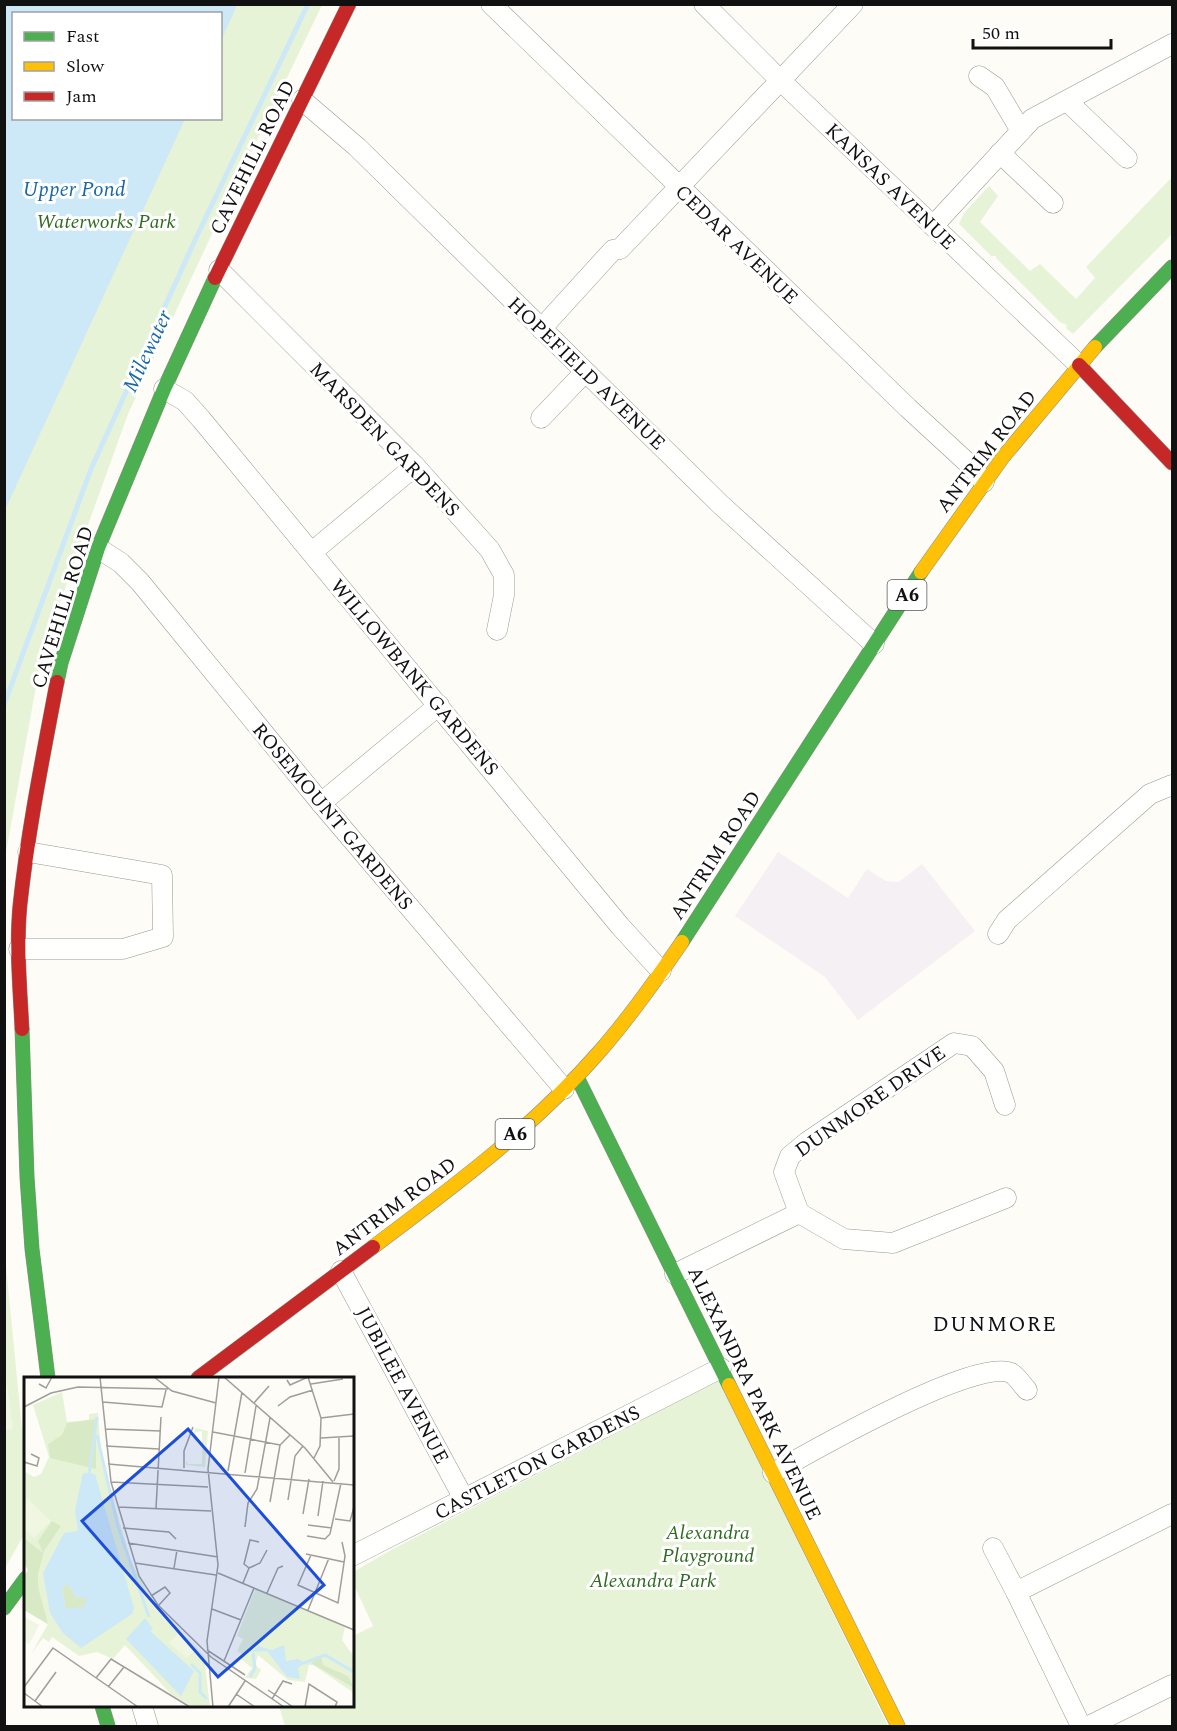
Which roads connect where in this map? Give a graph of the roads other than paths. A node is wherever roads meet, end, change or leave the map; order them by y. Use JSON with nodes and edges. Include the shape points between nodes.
{"nodes":[{"id":1,"x":349,"y":4,"type":"edge"},
{"id":2,"x":491,"y":4,"type":"edge"},
{"id":3,"x":704,"y":4,"type":"edge"},
{"id":4,"x":853,"y":4,"type":"edge"},
{"id":5,"x":1173,"y":44,"type":"edge"},
{"id":6,"x":979,"y":76,"type":"dead end"},
{"id":7,"x":782,"y":81,"type":"junction"},
{"id":8,"x":302,"y":100,"type":"junction"},
{"id":9,"x":1067,"y":101,"type":"junction"},
{"id":10,"x":1021,"y":131,"type":"junction"},
{"id":11,"x":1000,"y":153,"type":"junction"},
{"id":12,"x":1127,"y":158,"type":"dead end"},
{"id":13,"x":679,"y":188,"type":"junction"},
{"id":14,"x":1053,"y":203,"type":"dead end"},
{"id":15,"x":933,"y":226,"type":"junction"},
{"id":16,"x":1173,"y":267,"type":"edge"},
{"id":17,"x":219,"y":270,"type":"junction"},
{"id":18,"x":541,"y":329,"type":"junction"},
{"id":19,"x":1079,"y":365,"type":"junction"},
{"id":20,"x":585,"y":372,"type":"junction"},
{"id":21,"x":164,"y":389,"type":"junction"},
{"id":22,"x":541,"y":418,"type":"dead end"},
{"id":23,"x":1173,"y":463,"type":"edge"},
{"id":24,"x":415,"y":466,"type":"junction"},
{"id":25,"x":984,"y":482,"type":"junction"},
{"id":26,"x":98,"y":548,"type":"junction"},
{"id":27,"x":312,"y":552,"type":"junction"},
{"id":28,"x":496,"y":630,"type":"dead end"},
{"id":29,"x":874,"y":644,"type":"junction"},
{"id":30,"x":440,"y":705,"type":"junction"},
{"id":31,"x":1173,"y":785,"type":"edge"},
{"id":32,"x":321,"y":803,"type":"junction"},
{"id":33,"x":28,"y":852,"type":"junction"},
{"id":34,"x":998,"y":934,"type":"dead end"},
{"id":35,"x":19,"y":949,"type":"junction"},
{"id":36,"x":661,"y":972,"type":"junction"},
{"id":37,"x":571,"y":1083,"type":"junction"},
{"id":38,"x":1005,"y":1105,"type":"dead end"},
{"id":39,"x":1006,"y":1198,"type":"dead end"},
{"id":40,"x":799,"y":1213,"type":"junction"},
{"id":41,"x":341,"y":1271,"type":"junction"},
{"id":42,"x":675,"y":1274,"type":"junction"},
{"id":43,"x":721,"y":1368,"type":"junction"},
{"id":44,"x":48,"y":1377,"type":"edge"},
{"id":45,"x":199,"y":1377,"type":"edge"},
{"id":46,"x":1027,"y":1390,"type":"dead end"},
{"id":47,"x":773,"y":1473,"type":"junction"},
{"id":48,"x":464,"y":1499,"type":"junction"},
{"id":49,"x":1173,"y":1514,"type":"edge"},
{"id":50,"x":993,"y":1548,"type":"dead end"},
{"id":51,"x":354,"y":1555,"type":"edge"},
{"id":52,"x":24,"y":1581,"type":"edge"},
{"id":53,"x":1017,"y":1592,"type":"junction"},
{"id":54,"x":4,"y":1608,"type":"edge"},
{"id":55,"x":1173,"y":1685,"type":"edge"},
{"id":56,"x":102,"y":1707,"type":"edge"},
{"id":57,"x":142,"y":1707,"type":"edge"},
{"id":58,"x":108,"y":1726,"type":"edge"},
{"id":59,"x":148,"y":1726,"type":"edge"},
{"id":60,"x":898,"y":1726,"type":"edge"},
{"id":61,"x":1081,"y":1726,"type":"edge"},
{"id":62,"x":1089,"y":1726,"type":"edge"}],
"edges":[{"from":1,"to":8,"type":"main road","name":"CAVEHILL ROAD"},
{"from":2,"to":13,"type":"street","name":"CEDAR AVENUE"},
{"from":3,"to":7,"type":"street","name":"KANSAS AVENUE"},
{"from":4,"to":7,"type":"street"},
{"from":5,"to":9,"type":"street"},
{"from":6,"to":10,"type":"street","via":[[995,87]]},
{"from":7,"to":13,"type":"street"},
{"from":7,"to":15,"type":"street","name":"KANSAS AVENUE"},
{"from":8,"to":17,"type":"main road","name":"CAVEHILL ROAD"},
{"from":8,"to":18,"type":"street","name":"HOPEFIELD AVENUE","via":[[357,147]]},
{"from":9,"to":10,"type":"street","via":[[1032,119]]},
{"from":9,"to":12,"type":"street"},
{"from":10,"to":11,"type":"street"},
{"from":11,"to":14,"type":"street"},
{"from":11,"to":15,"type":"street"},
{"from":13,"to":18,"type":"street","via":[[620,249],[613,250]]},
{"from":13,"to":25,"type":"street","name":"CEDAR AVENUE"},
{"from":15,"to":19,"type":"street","name":"KANSAS AVENUE"},
{"from":16,"to":19,"type":"main road","name":"ANTRIM ROAD","number":"A6"},
{"from":17,"to":21,"type":"main road","name":"CAVEHILL ROAD"},
{"from":17,"to":24,"type":"street","name":"MARSDEN GARDENS"},
{"from":18,"to":20,"type":"street","name":"HOPEFIELD AVENUE"},
{"from":19,"to":23,"type":"main road"},
{"from":19,"to":25,"type":"main road","name":"ANTRIM ROAD","number":"A6"},
{"from":20,"to":22,"type":"street"},
{"from":20,"to":29,"type":"street","name":"HOPEFIELD AVENUE","via":[[720,504]]},
{"from":21,"to":26,"type":"main road","name":"CAVEHILL ROAD"},
{"from":21,"to":27,"type":"street","name":"WILLOWBANK GARDENS","via":[[185,401]]},
{"from":24,"to":27,"type":"street"},
{"from":24,"to":28,"type":"street","name":"MARSDEN GARDENS","via":[[490,550],[504,575],[504,596]]},
{"from":25,"to":29,"type":"main road","name":"ANTRIM ROAD","number":"A6"},
{"from":26,"to":32,"type":"street","name":"ROSEMOUNT GARDENS","via":[[140,582]]},
{"from":26,"to":33,"type":"main road","name":"CAVEHILL ROAD","via":[[61,663]]},
{"from":27,"to":30,"type":"street","name":"WILLOWBANK GARDENS"},
{"from":29,"to":36,"type":"main road","name":"ANTRIM ROAD","number":"A6"},
{"from":30,"to":32,"type":"street"},
{"from":30,"to":36,"type":"street","name":"WILLOWBANK GARDENS"},
{"from":31,"to":34,"type":"street","via":[[1150,794],[1007,920]]},
{"from":32,"to":37,"type":"street","name":"ROSEMOUNT GARDENS"},
{"from":33,"to":35,"type":"main road","name":"CAVEHILL ROAD"},
{"from":33,"to":35,"type":"street","via":[[162,875],[163,937],[123,949]]},
{"from":35,"to":44,"type":"main road","name":"CAVEHILL ROAD","via":[[27,1177]]},
{"from":36,"to":37,"type":"main road","name":"ANTRIM ROAD","number":"A6"},
{"from":37,"to":41,"type":"main road","name":"ANTRIM ROAD","number":"A6","via":[[459,1183]]},
{"from":37,"to":42,"type":"main road","name":"ALEXANDRA PARK AVENUE"},
{"from":38,"to":40,"type":"street","name":"DUNMORE DRIVE","via":[[994,1071],[972,1046],[954,1043],[790,1156],[784,1173]]},
{"from":39,"to":40,"type":"street","via":[[893,1243],[844,1239]]},
{"from":40,"to":42,"type":"street"},
{"from":41,"to":45,"type":"main road","name":"ANTRIM ROAD","number":"A6"},
{"from":41,"to":48,"type":"street","name":"JUBILEE AVENUE"},
{"from":42,"to":43,"type":"main road","name":"ALEXANDRA PARK AVENUE"},
{"from":43,"to":47,"type":"main road","name":"ALEXANDRA PARK AVENUE"},
{"from":43,"to":48,"type":"street","name":"CASTLETON GARDENS"},
{"from":46,"to":47,"type":"street","via":[[1012,1374],[980,1374],[879,1415]]},
{"from":47,"to":60,"type":"main road","name":"ALEXANDRA PARK AVENUE"},
{"from":48,"to":51,"type":"street","name":"CASTLETON GARDENS"},
{"from":49,"to":53,"type":"street"},
{"from":50,"to":53,"type":"street"},
{"from":52,"to":54,"type":"main road"},
{"from":53,"to":61,"type":"street"},
{"from":55,"to":62,"type":"street"},
{"from":56,"to":58,"type":"main road"},
{"from":57,"to":59,"type":"street"}]}
